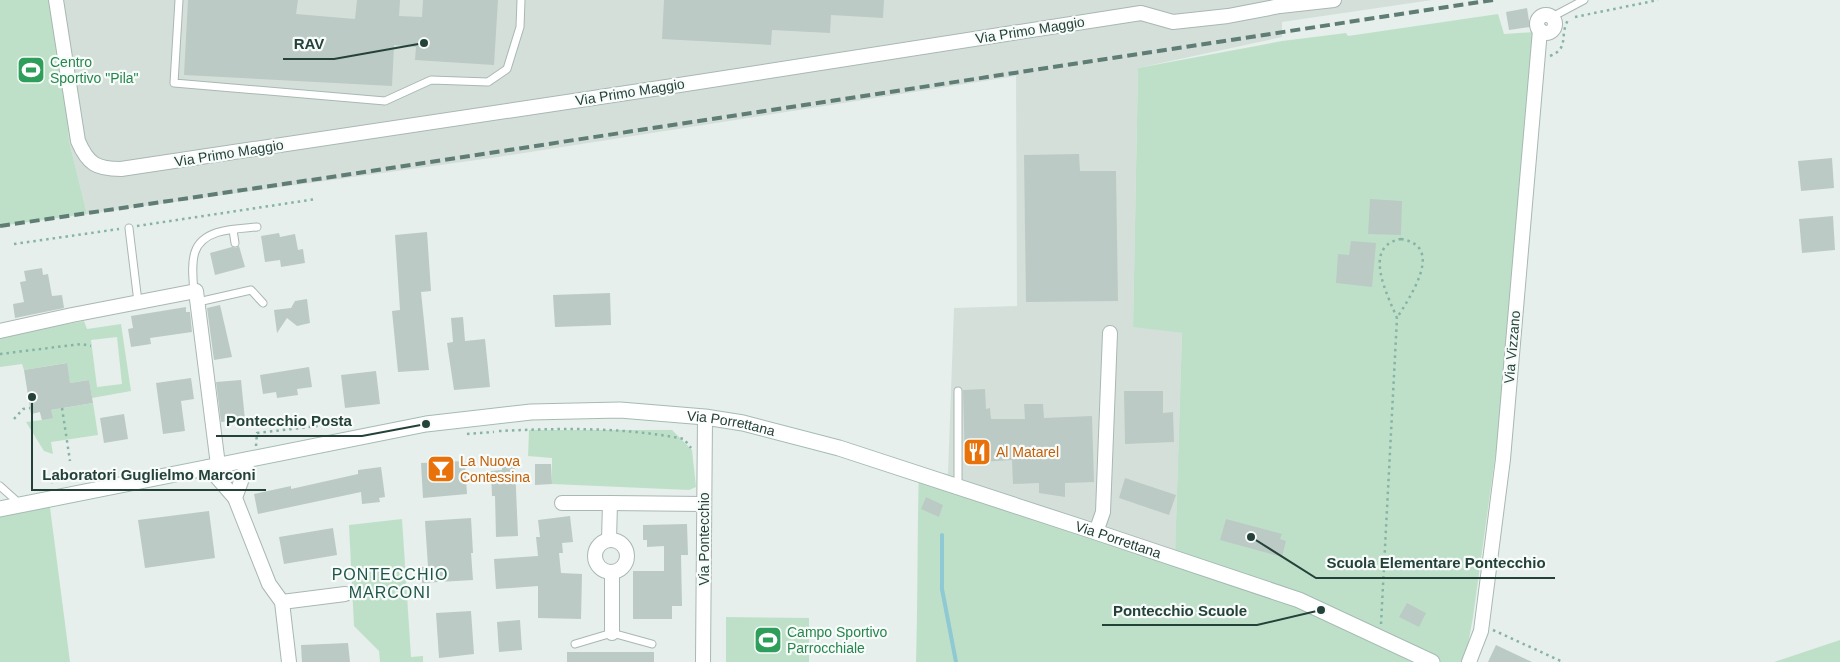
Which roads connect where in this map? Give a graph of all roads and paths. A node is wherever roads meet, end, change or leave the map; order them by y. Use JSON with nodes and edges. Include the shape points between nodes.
{"nodes":[{"id":1,"x":56,"y":0,"type":"edge"},
{"id":2,"x":179,"y":0,"type":"edge"},
{"id":3,"x":521,"y":0,"type":"edge"},
{"id":4,"x":1334,"y":0,"type":"edge"},
{"id":5,"x":1584,"y":0,"type":"edge"},
{"id":6,"x":1658,"y":0,"type":"edge"},
{"id":7,"x":1552,"y":17,"type":"joint"},
{"id":8,"x":1537,"y":62,"type":"junction"},
{"id":9,"x":316,"y":199,"type":"dead end"},
{"id":10,"x":257,"y":227,"type":"dead end"},
{"id":11,"x":128,"y":228,"type":"junction"},
{"id":12,"x":233,"y":230,"type":"junction"},
{"id":13,"x":14,"y":244,"type":"dead end"},
{"id":14,"x":235,"y":244,"type":"dead end"},
{"id":15,"x":196,"y":297,"type":"junction"},
{"id":16,"x":138,"y":302,"type":"junction"},
{"id":17,"x":263,"y":303,"type":"dead end"},
{"id":18,"x":1397,"y":318,"type":"junction"},
{"id":19,"x":0,"y":331,"type":"edge"},
{"id":20,"x":1110,"y":333,"type":"dead end"},
{"id":21,"x":92,"y":346,"type":"dead end"},
{"id":22,"x":0,"y":354,"type":"edge"},
{"id":23,"x":958,"y":391,"type":"dead end"},
{"id":24,"x":30,"y":408,"type":"dead end"},
{"id":25,"x":62,"y":408,"type":"dead end"},
{"id":26,"x":705,"y":417,"type":"junction"},
{"id":27,"x":14,"y":419,"type":"dead end"},
{"id":28,"x":338,"y":429,"type":"dead end"},
{"id":29,"x":467,"y":434,"type":"dead end"},
{"id":30,"x":692,"y":450,"type":"dead end"},
{"id":31,"x":252,"y":453,"type":"junction"},
{"id":32,"x":70,"y":461,"type":"dead end"},
{"id":33,"x":213,"y":466,"type":"junction"},
{"id":34,"x":45,"y":474,"type":"dead end"},
{"id":35,"x":0,"y":486,"type":"edge"},
{"id":36,"x":958,"y":487,"type":"junction"},
{"id":37,"x":52,"y":488,"type":"dead end"},
{"id":38,"x":235,"y":498,"type":"junction"},
{"id":39,"x":562,"y":503,"type":"dead end"},
{"id":40,"x":610,"y":503,"type":"junction"},
{"id":41,"x":704,"y":504,"type":"junction"},
{"id":42,"x":21,"y":505,"type":"junction"},
{"id":43,"x":0,"y":509,"type":"edge"},
{"id":44,"x":1096,"y":532,"type":"junction"},
{"id":45,"x":609,"y":540,"type":"junction"},
{"id":46,"x":612,"y":572,"type":"junction"},
{"id":47,"x":345,"y":594,"type":"dead end"},
{"id":48,"x":282,"y":602,"type":"junction"},
{"id":49,"x":1481,"y":631,"type":"junction"},
{"id":50,"x":612,"y":633,"type":"junction"},
{"id":51,"x":1380,"y":637,"type":"junction"},
{"id":52,"x":575,"y":644,"type":"dead end"},
{"id":53,"x":652,"y":644,"type":"dead end"},
{"id":54,"x":288,"y":662,"type":"edge"},
{"id":55,"x":703,"y":662,"type":"edge"},
{"id":56,"x":1432,"y":662,"type":"edge"},
{"id":57,"x":1469,"y":662,"type":"edge"},
{"id":58,"x":1563,"y":662,"type":"edge"}],
"edges":[{"from":1,"to":4,"type":"street","name":"Via Primo Maggio","via":[[78,141],[86,156],[98,167],[121,169],[1141,13],[1173,22]]},
{"from":2,"to":3,"type":"lane","via":[[174,84],[385,101],[430,80],[488,82],[507,69],[520,28]]},
{"from":5,"to":7,"type":"lane"},
{"from":6,"to":8,"type":"path","via":[[1568,20],[1564,27],[1563,48]]},
{"from":7,"to":8,"type":"street","name":"Via Vizzano","via":[[1541,17],[1538,24],[1543,31]]},
{"from":8,"to":49,"type":"street","name":"Via Vizzano","via":[[1503,460]]},
{"from":9,"to":11,"type":"path"},
{"from":10,"to":12,"type":"lane"},
{"from":11,"to":13,"type":"path"},
{"from":11,"to":16,"type":"lane"},
{"from":12,"to":14,"type":"lane"},
{"from":12,"to":15,"type":"lane","via":[[206,238],[195,251]]},
{"from":15,"to":16,"type":"street"},
{"from":15,"to":17,"type":"lane","via":[[251,290]]},
{"from":15,"to":33,"type":"street"},
{"from":16,"to":19,"type":"street"},
{"from":18,"to":18,"type":"path","via":[[1417,284],[1423,264],[1423,256],[1415,244],[1401,239],[1383,248],[1379,262],[1382,280]]},
{"from":18,"to":51,"type":"path"},
{"from":20,"to":44,"type":"street","via":[[1103,512]]},
{"from":21,"to":22,"type":"path","via":[[81,344]]},
{"from":23,"to":36,"type":"lane"},
{"from":24,"to":27,"type":"path","via":[[23,409]]},
{"from":25,"to":32,"type":"path"},
{"from":26,"to":31,"type":"main road","name":"Via Porrettana","via":[[620,410],[531,412],[426,424]]},
{"from":26,"to":36,"type":"main road","name":"Via Porrettana","via":[[743,423],[839,448]]},
{"from":26,"to":41,"type":"street","name":"Via Pontecchio"},
{"from":28,"to":31,"type":"path","via":[[336,424],[256,433]]},
{"from":29,"to":30,"type":"path","via":[[585,429],[654,433],[684,439]]},
{"from":31,"to":33,"type":"main road","name":"Via Porrettana"},
{"from":31,"to":38,"type":"street"},
{"from":33,"to":38,"type":"street"},
{"from":33,"to":42,"type":"main road","name":"Via Porrettana"},
{"from":34,"to":37,"type":"path","via":[[52,480]]},
{"from":35,"to":42,"type":"lane"},
{"from":36,"to":44,"type":"main road","name":"Via Porrettana"},
{"from":38,"to":48,"type":"street","via":[[269,584]]},
{"from":39,"to":40,"type":"street"},
{"from":40,"to":41,"type":"street"},
{"from":40,"to":45,"type":"street"},
{"from":41,"to":55,"type":"street","name":"Via Pontecchio"},
{"from":42,"to":43,"type":"main road","name":"Via Porrettana"},
{"from":44,"to":51,"type":"main road","name":"Via Porrettana","via":[[1299,600]]},
{"from":45,"to":46,"type":"street","via":[[598,547],[596,561],[605,571]]},
{"from":45,"to":46,"type":"street","via":[[623,544],[628,558],[625,565]]},
{"from":46,"to":50,"type":"street"},
{"from":47,"to":48,"type":"street"},
{"from":48,"to":54,"type":"street"},
{"from":49,"to":57,"type":"street","name":"Via Vizzano"},
{"from":49,"to":58,"type":"path","via":[[1488,628]]},
{"from":50,"to":52,"type":"lane"},
{"from":50,"to":53,"type":"lane"},
{"from":51,"to":56,"type":"main road","name":"Via Porrettana"}]}
